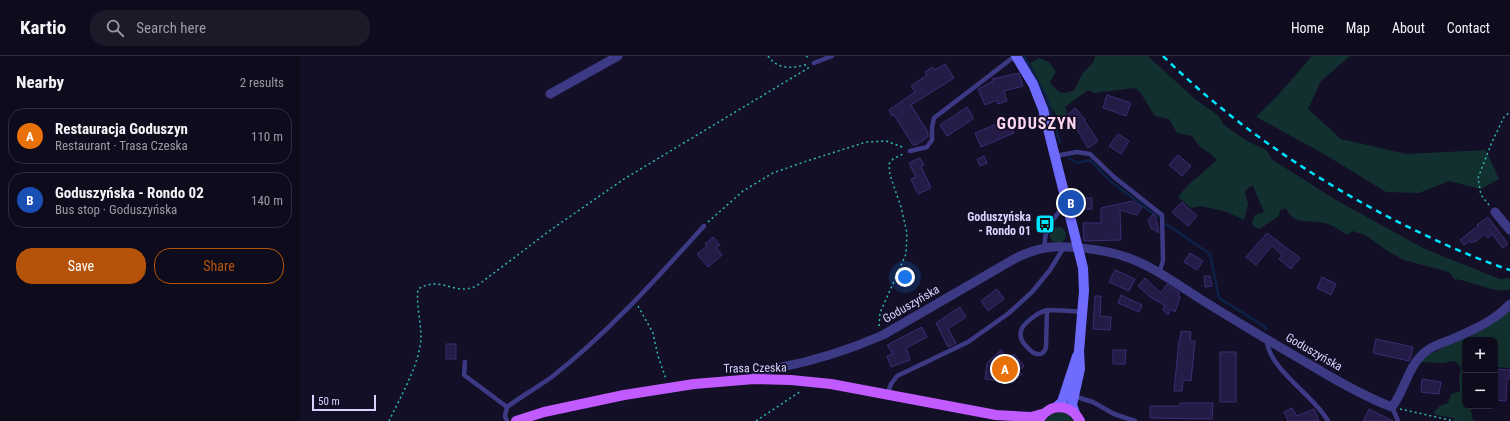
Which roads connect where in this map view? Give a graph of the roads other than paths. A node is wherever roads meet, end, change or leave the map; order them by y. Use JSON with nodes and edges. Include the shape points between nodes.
{"nodes":[{"id":1,"x":618,"y":56,"type":"edge"},
{"id":2,"x":832,"y":56,"type":"edge"},
{"id":3,"x":1016,"y":56,"type":"edge"},
{"id":4,"x":814,"y":63,"type":"road end"},
{"id":5,"x":550,"y":94,"type":"dead end"},
{"id":6,"x":910,"y":151,"type":"road end"},
{"id":7,"x":1054,"y":156,"type":"junction"},
{"id":8,"x":1066,"y":203,"type":"junction"},
{"id":9,"x":1495,"y":212,"type":"road end"},
{"id":10,"x":704,"y":226,"type":"road end"},
{"id":11,"x":1510,"y":230,"type":"edge"},
{"id":12,"x":1064,"y":247,"type":"junction"},
{"id":13,"x":1045,"y":248,"type":"junction"},
{"id":14,"x":1078,"y":248,"type":"junction"},
{"id":15,"x":1159,"y":273,"type":"junction"},
{"id":16,"x":1510,"y":304,"type":"edge"},
{"id":17,"x":1047,"y":310,"type":"junction"},
{"id":18,"x":1083,"y":312,"type":"junction"},
{"id":19,"x":1267,"y":340,"type":"junction"},
{"id":20,"x":1079,"y":351,"type":"junction"},
{"id":21,"x":465,"y":362,"type":"dead end"},
{"id":22,"x":754,"y":379,"type":"junction"},
{"id":23,"x":889,"y":390,"type":"dead end"},
{"id":24,"x":1073,"y":396,"type":"junction"},
{"id":25,"x":507,"y":407,"type":"junction"},
{"id":26,"x":1056,"y":407,"type":"junction"},
{"id":27,"x":1392,"y":407,"type":"junction"},
{"id":28,"x":996,"y":416,"type":"junction"},
{"id":29,"x":1077,"y":417,"type":"edge"},
{"id":30,"x":1040,"y":418,"type":"edge"},
{"id":31,"x":507,"y":421,"type":"edge"},
{"id":32,"x":516,"y":421,"type":"edge"},
{"id":33,"x":1008,"y":421,"type":"edge"},
{"id":34,"x":1135,"y":421,"type":"edge"},
{"id":35,"x":1328,"y":421,"type":"edge"},
{"id":36,"x":1398,"y":421,"type":"edge"}],
"edges":[{"from":1,"to":5,"type":"street"},
{"from":2,"to":4,"type":"lane"},
{"from":3,"to":6,"type":"lane","via":[[934,118],[932,140],[927,147]]},
{"from":3,"to":7,"type":"street","via":[[1039,96]]},
{"from":7,"to":8,"type":"street"},
{"from":7,"to":15,"type":"lane","via":[[1077,152],[1090,154],[1162,216],[1163,261]]},
{"from":8,"to":13,"type":"lane","via":[[1048,226]]},
{"from":8,"to":14,"type":"street"},
{"from":9,"to":11,"type":"street"},
{"from":10,"to":25,"type":"lane","via":[[635,301],[584,350]]},
{"from":12,"to":13,"type":"street","name":"Goduszyńska"},
{"from":12,"to":14,"type":"street","name":"Goduszyńska"},
{"from":12,"to":23,"type":"lane","via":[[1032,292],[1009,313],[968,342],[897,376]]},
{"from":13,"to":22,"type":"street","name":"Goduszyńska","via":[[1016,258],[864,344],[807,362],[763,371]]},
{"from":14,"to":15,"type":"street","name":"Goduszyńska","via":[[1116,254],[1137,261]]},
{"from":14,"to":18,"type":"street","via":[[1084,280]]},
{"from":15,"to":19,"type":"street","name":"Goduszyńska"},
{"from":16,"to":27,"type":"street","via":[[1483,325],[1426,352],[1414,364]]},
{"from":17,"to":17,"type":"lane","via":[[1045,352],[1036,354],[1023,344],[1020,331],[1028,320]]},
{"from":17,"to":18,"type":"lane"},
{"from":18,"to":20,"type":"street"},
{"from":19,"to":27,"type":"street","name":"Goduszyńska","via":[[1338,381]]},
{"from":19,"to":35,"type":"lane","via":[[1272,356]]},
{"from":20,"to":24,"type":"street","via":[[1080,369]]},
{"from":20,"to":26,"type":"street","via":[[1062,402]]},
{"from":21,"to":25,"type":"lane","via":[[464,375]]},
{"from":22,"to":28,"type":"main road","name":"Trasa Czeska","via":[[826,384]]},
{"from":22,"to":32,"type":"main road","name":"Trasa Czeska","via":[[669,388],[582,403]]},
{"from":24,"to":29,"type":"street","via":[[1072,405]]},
{"from":24,"to":34,"type":"lane"},
{"from":25,"to":31,"type":"lane"},
{"from":26,"to":29,"type":"main road","via":[[1068,409]]},
{"from":26,"to":30,"type":"main road","name":"Trasa Czeska","via":[[1049,409]]},
{"from":27,"to":36,"type":"lane"},
{"from":28,"to":30,"type":"main road","name":"Trasa Czeska"},
{"from":28,"to":33,"type":"main road","name":"Trasa Czeska"}]}
